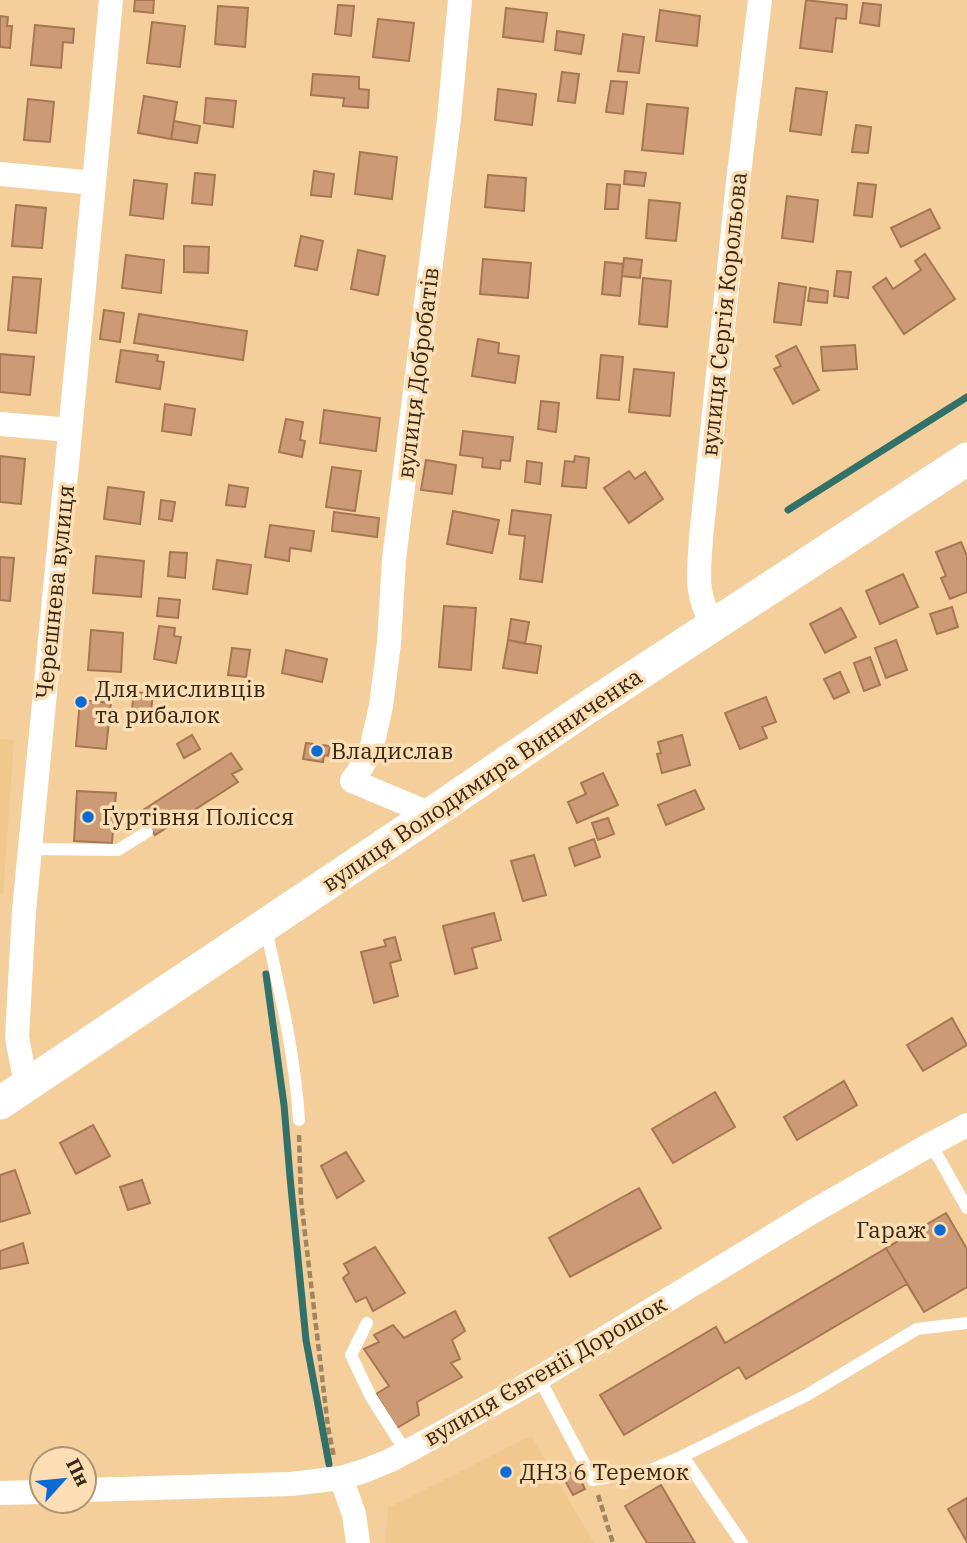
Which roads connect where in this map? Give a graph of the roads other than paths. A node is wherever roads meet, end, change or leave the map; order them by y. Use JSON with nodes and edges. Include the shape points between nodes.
{"nodes":[{"id":1,"x":111,"y":0,"type":"edge"},
{"id":2,"x":460,"y":0,"type":"edge"},
{"id":3,"x":760,"y":0,"type":"edge"},
{"id":4,"x":0,"y":174,"type":"edge"},
{"id":5,"x":94,"y":183,"type":"junction"},
{"id":6,"x":0,"y":424,"type":"edge"},
{"id":7,"x":70,"y":430,"type":"junction"},
{"id":8,"x":967,"y":459,"type":"edge"},
{"id":9,"x":714,"y":626,"type":"junction"},
{"id":10,"x":431,"y":814,"type":"junction"},
{"id":11,"x":147,"y":832,"type":"dead end"},
{"id":12,"x":29,"y":849,"type":"junction"},
{"id":13,"x":12,"y":910,"type":"edge"},
{"id":14,"x":265,"y":925,"type":"junction"},
{"id":15,"x":31,"y":1082,"type":"junction"},
{"id":16,"x":0,"y":1103,"type":"edge"},
{"id":17,"x":299,"y":1120,"type":"road end"},
{"id":18,"x":967,"y":1125,"type":"edge"},
{"id":19,"x":931,"y":1144,"type":"junction"},
{"id":20,"x":967,"y":1208,"type":"edge"},
{"id":21,"x":367,"y":1323,"type":"dead end"},
{"id":22,"x":967,"y":1323,"type":"edge"},
{"id":23,"x":539,"y":1378,"type":"junction"},
{"id":24,"x":406,"y":1452,"type":"junction"},
{"id":25,"x":683,"y":1456,"type":"junction"},
{"id":26,"x":341,"y":1478,"type":"junction"},
{"id":27,"x":98,"y":1490,"type":"edge"},
{"id":28,"x":28,"y":1492,"type":"edge"},
{"id":29,"x":0,"y":1493,"type":"edge"},
{"id":30,"x":358,"y":1543,"type":"edge"},
{"id":31,"x":742,"y":1543,"type":"edge"}],
"edges":[{"from":1,"to":5,"type":"street","name":"Черешнева вулиця"},
{"from":2,"to":10,"type":"street","name":"вулиця Добробатів","via":[[381,706],[372,746],[352,781]]},
{"from":3,"to":9,"type":"street","name":"вулиця Сергія Корольова","via":[[701,538],[701,600]]},
{"from":4,"to":5,"type":"street"},
{"from":5,"to":7,"type":"street","name":"Черешнева вулиця"},
{"from":6,"to":7,"type":"street"},
{"from":7,"to":12,"type":"street","name":"Черешнева вулиця"},
{"from":8,"to":9,"type":"main road","name":"вулиця Володимира Винниченка"},
{"from":9,"to":10,"type":"main road","name":"вулиця Володимира Винниченка"},
{"from":10,"to":14,"type":"main road","name":"вулиця Володимира Винниченка"},
{"from":11,"to":12,"type":"lane","via":[[118,850]]},
{"from":12,"to":13,"type":"street","name":"Черешнева вулиця"},
{"from":13,"to":15,"type":"street","name":"Черешнева вулиця","via":[[17,1037],[23,1069]]},
{"from":14,"to":15,"type":"main road","name":"вулиця Володимира Винниченка"},
{"from":14,"to":17,"type":"lane","via":[[289,1035]]},
{"from":15,"to":16,"type":"main road","name":"вулиця Володимира Винниченка"},
{"from":18,"to":19,"type":"street","name":"вулиця Євгенії Дорошок"},
{"from":19,"to":20,"type":"lane"},
{"from":19,"to":23,"type":"street","name":"вулиця Євгенії Дорошок"},
{"from":21,"to":24,"type":"lane","via":[[351,1355]]},
{"from":22,"to":25,"type":"lane","via":[[917,1329],[807,1395]]},
{"from":23,"to":24,"type":"street","name":"вулиця Євгенії Дорошок"},
{"from":23,"to":25,"type":"lane","via":[[593,1480],[651,1470]]},
{"from":24,"to":26,"type":"street","name":"вулиця Євгенії Дорошок"},
{"from":25,"to":31,"type":"lane"},
{"from":26,"to":27,"type":"street","name":"вулиця Євгенії Дорошок","via":[[291,1484]]},
{"from":26,"to":30,"type":"street"},
{"from":28,"to":29,"type":"street"}]}
